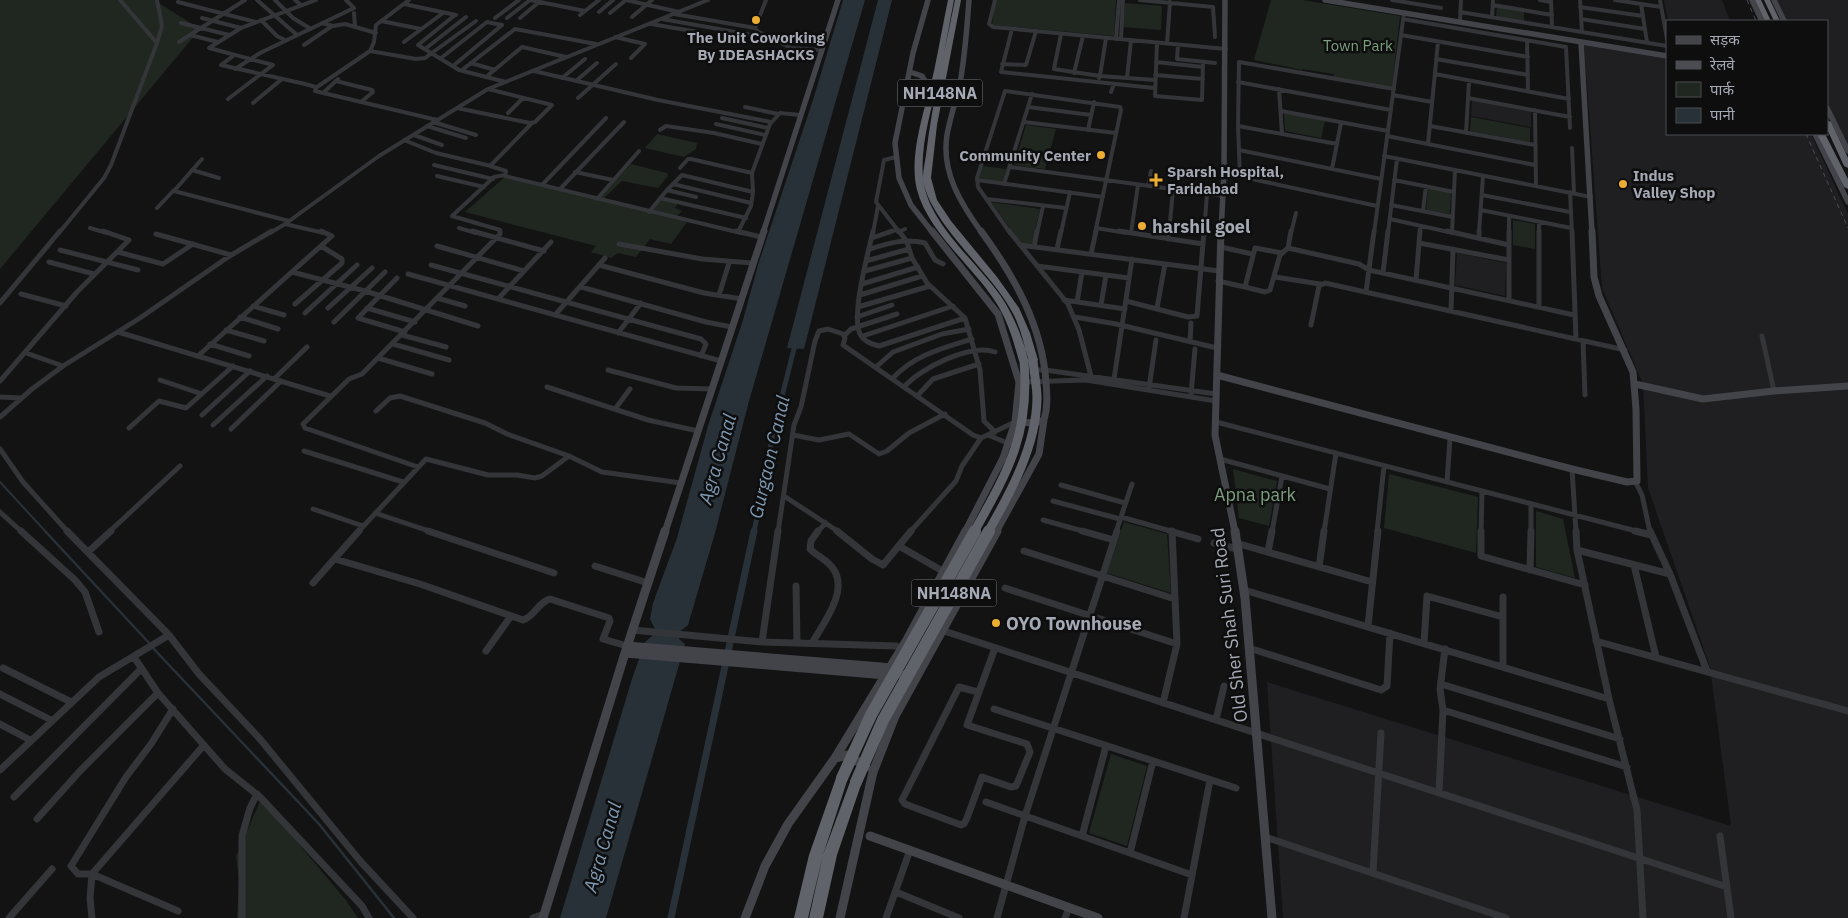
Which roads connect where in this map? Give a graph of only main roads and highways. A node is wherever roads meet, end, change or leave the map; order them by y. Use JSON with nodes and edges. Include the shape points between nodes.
{"nodes":[{"id":1,"x":951,"y":0,"type":"edge"},
{"id":2,"x":958,"y":0,"type":"edge"},
{"id":3,"x":1758,"y":0,"type":"edge"},
{"id":4,"x":1767,"y":0,"type":"edge"},
{"id":5,"x":1768,"y":20,"type":"edge"},
{"id":6,"x":1777,"y":20,"type":"edge"},
{"id":7,"x":925,"y":81,"type":"road end"},
{"id":8,"x":935,"y":82,"type":"junction"},
{"id":9,"x":1828,"y":124,"type":"edge"},
{"id":10,"x":1822,"y":135,"type":"edge"},
{"id":11,"x":1846,"y":153,"type":"edge"},
{"id":12,"x":1848,"y":166,"type":"edge"},
{"id":13,"x":1848,"y":187,"type":"edge"},
{"id":14,"x":1028,"y":361,"type":"junction"},
{"id":15,"x":801,"y":918,"type":"edge"},
{"id":16,"x":816,"y":918,"type":"edge"}],
"edges":[{"from":1,"to":8,"type":"highway","number":"NH148NA"},
{"from":2,"to":14,"type":"highway","number":"NH148NA","via":[[933,125],[927,178],[933,200],[948,224],[1015,308],[1026,333]]},
{"from":3,"to":5,"type":"highway"},
{"from":4,"to":6,"type":"highway"},
{"from":7,"to":8,"type":"highway"},
{"from":8,"to":14,"type":"highway","number":"NH148NA","via":[[919,167],[925,202],[1007,312]]},
{"from":9,"to":11,"type":"highway"},
{"from":10,"to":13,"type":"highway"},
{"from":11,"to":12,"type":"highway"},
{"from":14,"to":15,"type":"highway","number":"NH148NA","bridge":true,"via":[[1024,420],[1006,475],[871,715],[842,778],[816,855]]},
{"from":14,"to":16,"type":"highway","number":"NH148NA","bridge":true,"via":[[1037,399],[1024,461],[994,522],[883,720],[830,855]]}]}
